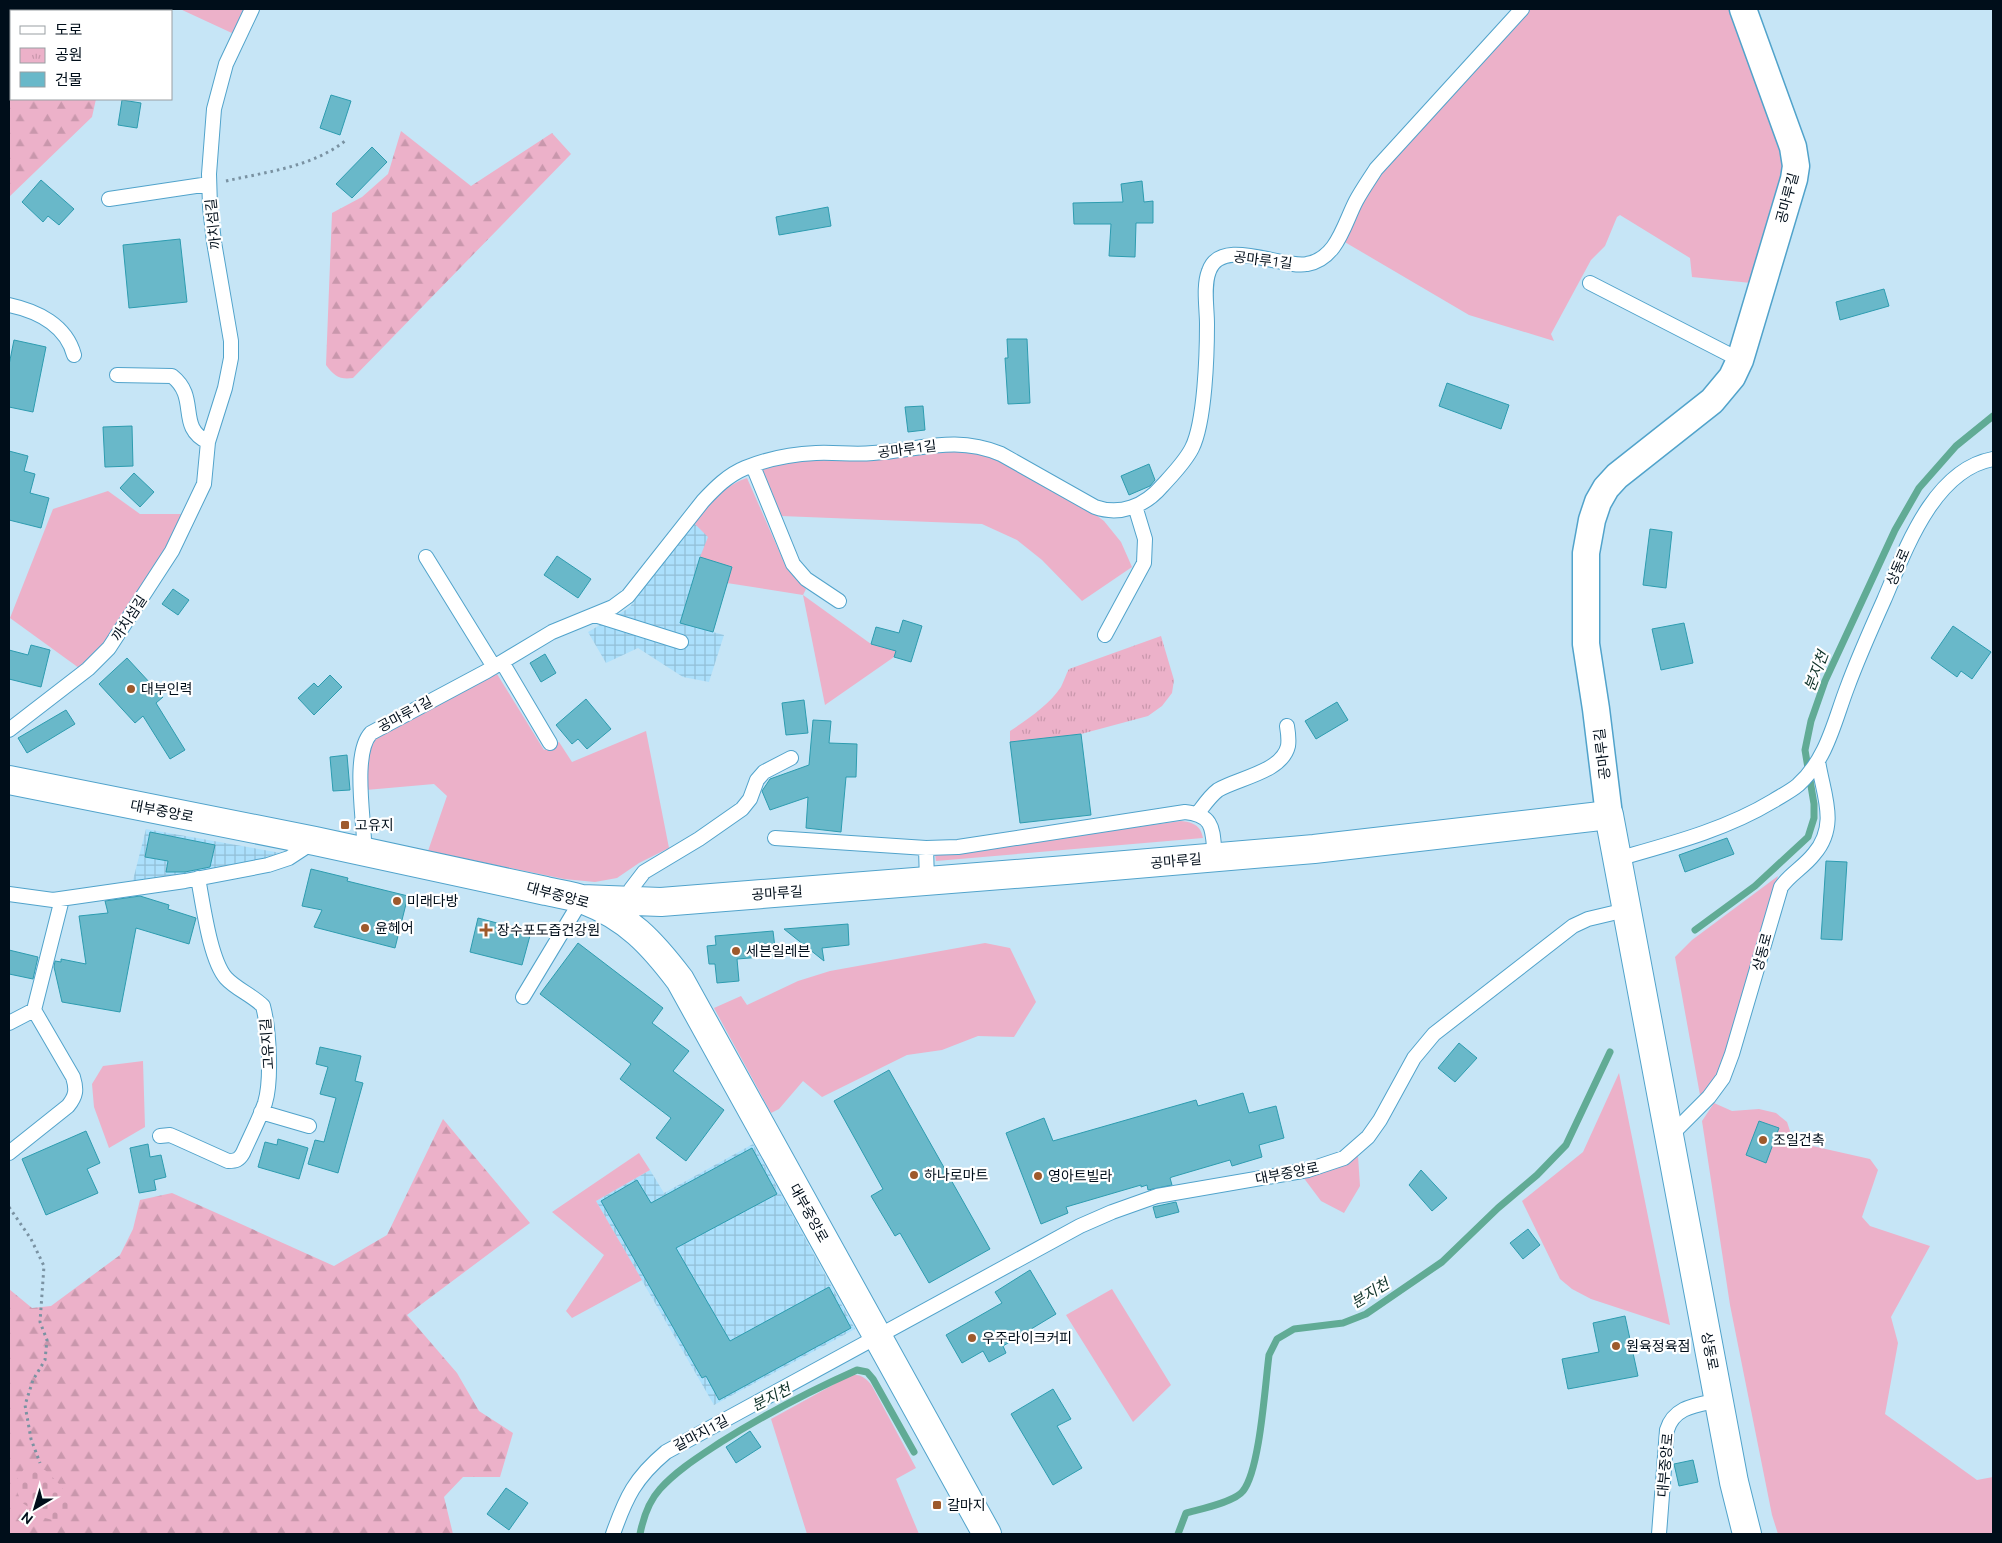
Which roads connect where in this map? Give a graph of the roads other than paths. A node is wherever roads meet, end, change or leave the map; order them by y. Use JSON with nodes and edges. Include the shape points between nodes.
{"nodes":[{"id":1,"x":252,"y":9,"type":"edge"},
{"id":2,"x":1522,"y":9,"type":"edge"},
{"id":3,"x":1743,"y":9,"type":"edge"},
{"id":4,"x":210,"y":184,"type":"junction"},
{"id":5,"x":109,"y":199,"type":"dead end"},
{"id":6,"x":1590,"y":283,"type":"dead end"},
{"id":7,"x":9,"y":305,"type":"edge"},
{"id":8,"x":74,"y":355,"type":"dead end"},
{"id":9,"x":1740,"y":360,"type":"junction"},
{"id":10,"x":117,"y":375,"type":"dead end"},
{"id":11,"x":208,"y":442,"type":"junction"},
{"id":12,"x":1993,"y":459,"type":"edge"},
{"id":13,"x":752,"y":466,"type":"junction"},
{"id":14,"x":1136,"y":506,"type":"junction"},
{"id":15,"x":426,"y":558,"type":"dead end"},
{"id":16,"x":839,"y":601,"type":"dead end"},
{"id":17,"x":595,"y":615,"type":"junction"},
{"id":18,"x":1105,"y":635,"type":"dead end"},
{"id":19,"x":681,"y":642,"type":"dead end"},
{"id":20,"x":498,"y":664,"type":"junction"},
{"id":21,"x":1288,"y":726,"type":"dead end"},
{"id":22,"x":9,"y":730,"type":"edge"},
{"id":23,"x":550,"y":743,"type":"dead end"},
{"id":24,"x":791,"y":758,"type":"dead end"},
{"id":25,"x":1817,"y":763,"type":"junction"},
{"id":26,"x":9,"y":780,"type":"edge"},
{"id":27,"x":1198,"y":813,"type":"junction"},
{"id":28,"x":1609,"y":815,"type":"junction"},
{"id":29,"x":775,"y":838,"type":"dead end"},
{"id":30,"x":315,"y":841,"type":"junction"},
{"id":31,"x":926,"y":848,"type":"junction"},
{"id":32,"x":363,"y":852,"type":"junction"},
{"id":33,"x":1215,"y":858,"type":"junction"},
{"id":34,"x":1616,"y":859,"type":"junction"},
{"id":35,"x":198,"y":878,"type":"junction"},
{"id":36,"x":927,"y":881,"type":"junction"},
{"id":37,"x":9,"y":894,"type":"edge"},
{"id":38,"x":582,"y":899,"type":"junction"},
{"id":39,"x":62,"y":900,"type":"junction"},
{"id":40,"x":627,"y":901,"type":"junction"},
{"id":41,"x":661,"y":902,"type":"junction"},
{"id":42,"x":1626,"y":910,"type":"junction"},
{"id":43,"x":642,"y":934,"type":"junction"},
{"id":44,"x":524,"y":997,"type":"dead end"},
{"id":45,"x":34,"y":1010,"type":"junction"},
{"id":46,"x":9,"y":1022,"type":"edge"},
{"id":47,"x":261,"y":1112,"type":"junction"},
{"id":48,"x":310,"y":1126,"type":"dead end"},
{"id":49,"x":160,"y":1136,"type":"dead end"},
{"id":50,"x":1669,"y":1137,"type":"junction"},
{"id":51,"x":9,"y":1153,"type":"edge"},
{"id":52,"x":877,"y":1337,"type":"junction"},
{"id":53,"x":1719,"y":1400,"type":"junction"},
{"id":54,"x":613,"y":1534,"type":"edge"},
{"id":55,"x":986,"y":1534,"type":"edge"},
{"id":56,"x":1660,"y":1534,"type":"edge"},
{"id":57,"x":1747,"y":1534,"type":"edge"}],
"edges":[{"from":1,"to":4,"type":"lane","name":"까치섬길","via":[[219,86],[214,109]]},
{"from":2,"to":14,"type":"lane","name":"공마루1길","via":[[1376,170],[1326,256],[1306,264],[1245,255],[1219,258],[1213,263],[1207,275],[1207,349],[1198,433],[1188,456],[1155,494]]},
{"from":3,"to":9,"type":"street","name":"공마루길","via":[[1793,147],[1796,166]]},
{"from":4,"to":5,"type":"lane"},
{"from":4,"to":11,"type":"lane","name":"까치섬길","via":[[214,242],[231,358]]},
{"from":6,"to":9,"type":"lane"},
{"from":7,"to":8,"type":"lane","via":[[44,317],[72,345]]},
{"from":9,"to":28,"type":"street","name":"공마루길","via":[[1732,377],[1712,401],[1617,476],[1598,502],[1592,520],[1586,552],[1586,644]]},
{"from":10,"to":11,"type":"lane","via":[[172,376],[187,395],[190,426]]},
{"from":11,"to":22,"type":"lane","name":"까치섬길","via":[[204,484],[172,551],[109,648],[88,669]]},
{"from":12,"to":25,"type":"lane","name":"상동로","via":[[1973,466],[1943,490],[1914,532]]},
{"from":13,"to":14,"type":"lane","name":"공마루1길","via":[[815,453],[874,453],[940,444],[972,445],[1002,454],[1095,507],[1113,511]]},
{"from":13,"to":16,"type":"lane","via":[[793,564],[806,579]]},
{"from":13,"to":17,"type":"lane","name":"공마루1길","via":[[716,487],[628,596]]},
{"from":14,"to":18,"type":"lane","via":[[1145,539],[1144,563]]},
{"from":15,"to":20,"type":"lane"},
{"from":17,"to":19,"type":"lane"},
{"from":17,"to":20,"type":"lane","name":"공마루1길","via":[[552,632]]},
{"from":20,"to":23,"type":"lane"},
{"from":20,"to":32,"type":"lane","name":"공마루1길","via":[[377,728],[365,738],[360,761]]},
{"from":21,"to":27,"type":"lane","via":[[1288,746],[1278,761],[1219,790]]},
{"from":24,"to":40,"type":"lane","via":[[764,772],[756,780],[742,809],[644,872],[631,889]]},
{"from":25,"to":34,"type":"lane","name":"상동로","via":[[1798,785],[1738,820]]},
{"from":25,"to":50,"type":"lane","name":"상동로","via":[[1828,808],[1822,844],[1781,887],[1723,1078],[1709,1097]]},
{"from":26,"to":30,"type":"street","name":"대부중앙로"},
{"from":27,"to":31,"type":"lane","via":[[1185,812],[993,842]]},
{"from":27,"to":33,"type":"lane","name":"공마루길","via":[[1207,819],[1212,830]]},
{"from":28,"to":33,"type":"street","name":"공마루길"},
{"from":28,"to":34,"type":"street","name":"상동로"},
{"from":29,"to":31,"type":"lane"},
{"from":30,"to":32,"type":"street","name":"대부중앙로"},
{"from":30,"to":35,"type":"lane","via":[[289,858],[268,865]]},
{"from":31,"to":36,"type":"lane"},
{"from":32,"to":38,"type":"street","name":"대부중앙로"},
{"from":33,"to":36,"type":"street","name":"공마루길"},
{"from":34,"to":42,"type":"street","name":"상동로"},
{"from":35,"to":39,"type":"lane"},
{"from":35,"to":47,"type":"lane","name":"고유지길","via":[[221,972],[263,1006],[269,1076]]},
{"from":36,"to":41,"type":"street","name":"공마루길"},
{"from":37,"to":39,"type":"lane"},
{"from":38,"to":40,"type":"street","name":"공마루길"},
{"from":38,"to":43,"type":"street","name":"대부중앙로","via":[[611,912]]},
{"from":38,"to":44,"type":"lane"},
{"from":39,"to":45,"type":"lane"},
{"from":40,"to":41,"type":"street","name":"공마루길"},
{"from":40,"to":43,"type":"lane","via":[[627,912]]},
{"from":41,"to":43,"type":"street","via":[[643,919]]},
{"from":42,"to":50,"type":"street","name":"상동로"},
{"from":42,"to":52,"type":"lane","name":"대부중앙로","via":[[1573,926],[1434,1034],[1414,1058],[1368,1137],[1344,1158],[1308,1170],[1158,1196],[1112,1212],[1080,1226]]},
{"from":43,"to":52,"type":"street","name":"대부중앙로","via":[[680,980]]},
{"from":45,"to":46,"type":"lane"},
{"from":45,"to":51,"type":"lane","via":[[72,1078],[75,1097]]},
{"from":47,"to":48,"type":"lane"},
{"from":47,"to":49,"type":"lane","name":"고유지길","via":[[243,1153],[234,1161],[177,1138]]},
{"from":50,"to":53,"type":"street","name":"상동로"},
{"from":52,"to":54,"type":"lane","name":"갈마지1길","via":[[666,1452],[652,1463],[629,1492]]},
{"from":52,"to":55,"type":"street","name":"대부중앙로"},
{"from":53,"to":56,"type":"lane","name":"대부중앙로","via":[[1683,1409],[1670,1422]]},
{"from":53,"to":57,"type":"street","name":"상동로"}]}
